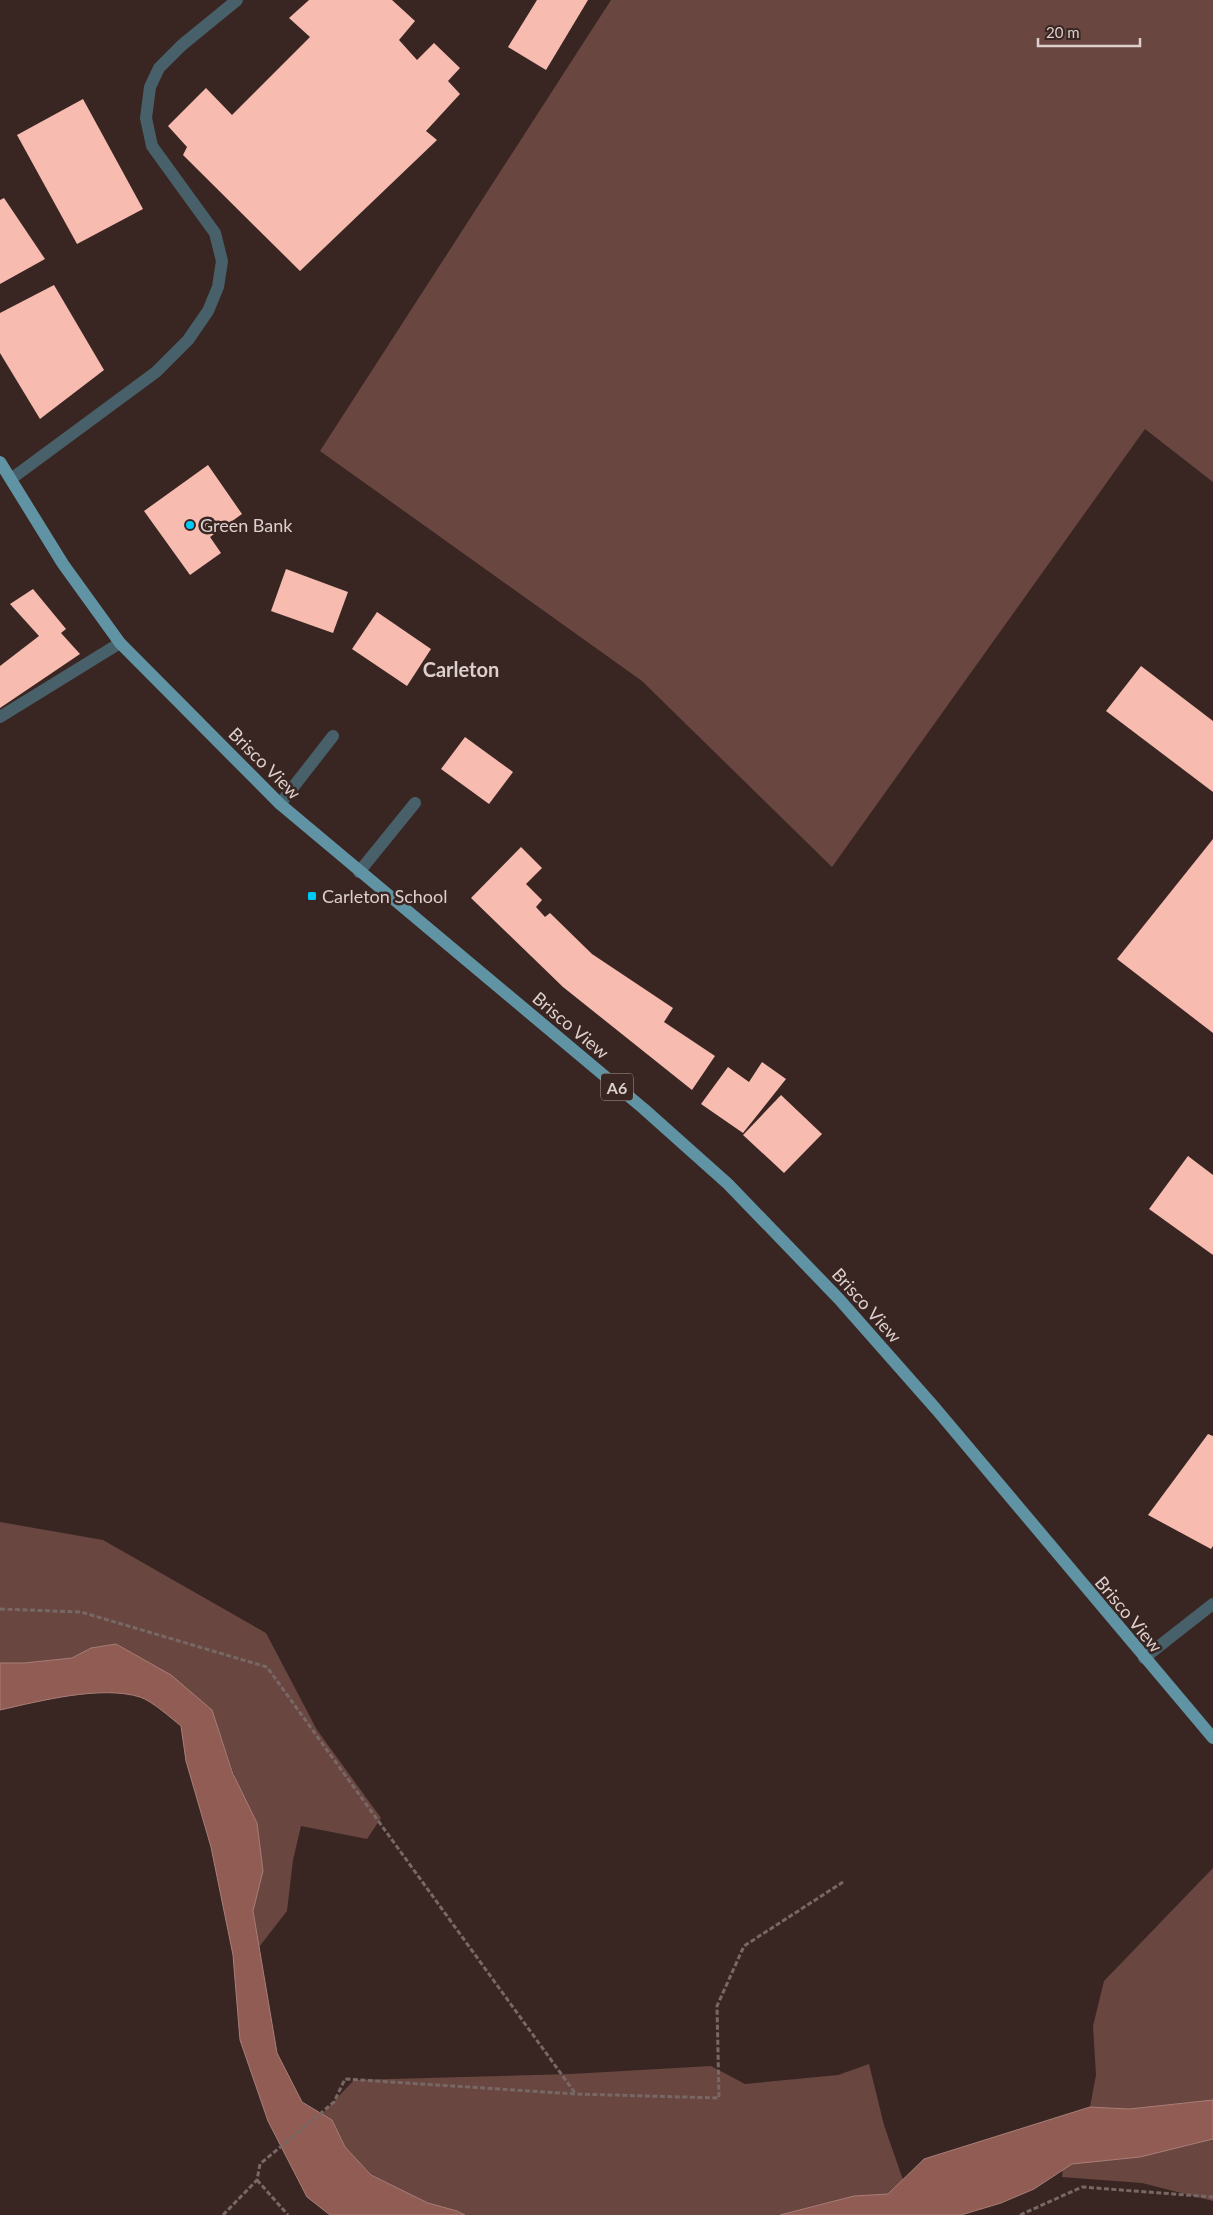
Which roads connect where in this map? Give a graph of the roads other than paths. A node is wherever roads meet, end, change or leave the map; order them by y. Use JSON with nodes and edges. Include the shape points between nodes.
{"nodes":[{"id":1,"x":237,"y":0,"type":"edge"},
{"id":2,"x":0,"y":462,"type":"edge"},
{"id":3,"x":10,"y":479,"type":"junction"},
{"id":4,"x":120,"y":643,"type":"junction"},
{"id":5,"x":0,"y":717,"type":"edge"},
{"id":6,"x":333,"y":736,"type":"dead end"},
{"id":7,"x":415,"y":803,"type":"dead end"},
{"id":8,"x":280,"y":804,"type":"junction"},
{"id":9,"x":359,"y":872,"type":"junction"},
{"id":10,"x":1213,"y":1604,"type":"edge"},
{"id":11,"x":1144,"y":1658,"type":"junction"},
{"id":12,"x":1213,"y":1738,"type":"edge"}],
"edges":[{"from":1,"to":3,"type":"street","via":[[159,68],[150,87],[146,118],[152,146],[215,233],[222,260],[218,287],[208,311],[188,340],[156,372]]},
{"from":2,"to":3,"type":"main road","name":"Brisco View","number":"A6"},
{"from":3,"to":4,"type":"main road","name":"Brisco View","number":"A6","via":[[63,564]]},
{"from":4,"to":5,"type":"street"},
{"from":4,"to":8,"type":"main road","name":"Brisco View","number":"A6"},
{"from":6,"to":8,"type":"street"},
{"from":7,"to":9,"type":"street"},
{"from":8,"to":9,"type":"main road","name":"Brisco View","number":"A6"},
{"from":9,"to":11,"type":"main road","name":"Brisco View","number":"A6","via":[[728,1184],[840,1299]]},
{"from":10,"to":11,"type":"street"},
{"from":11,"to":12,"type":"main road","name":"Brisco View","number":"A6"}]}
